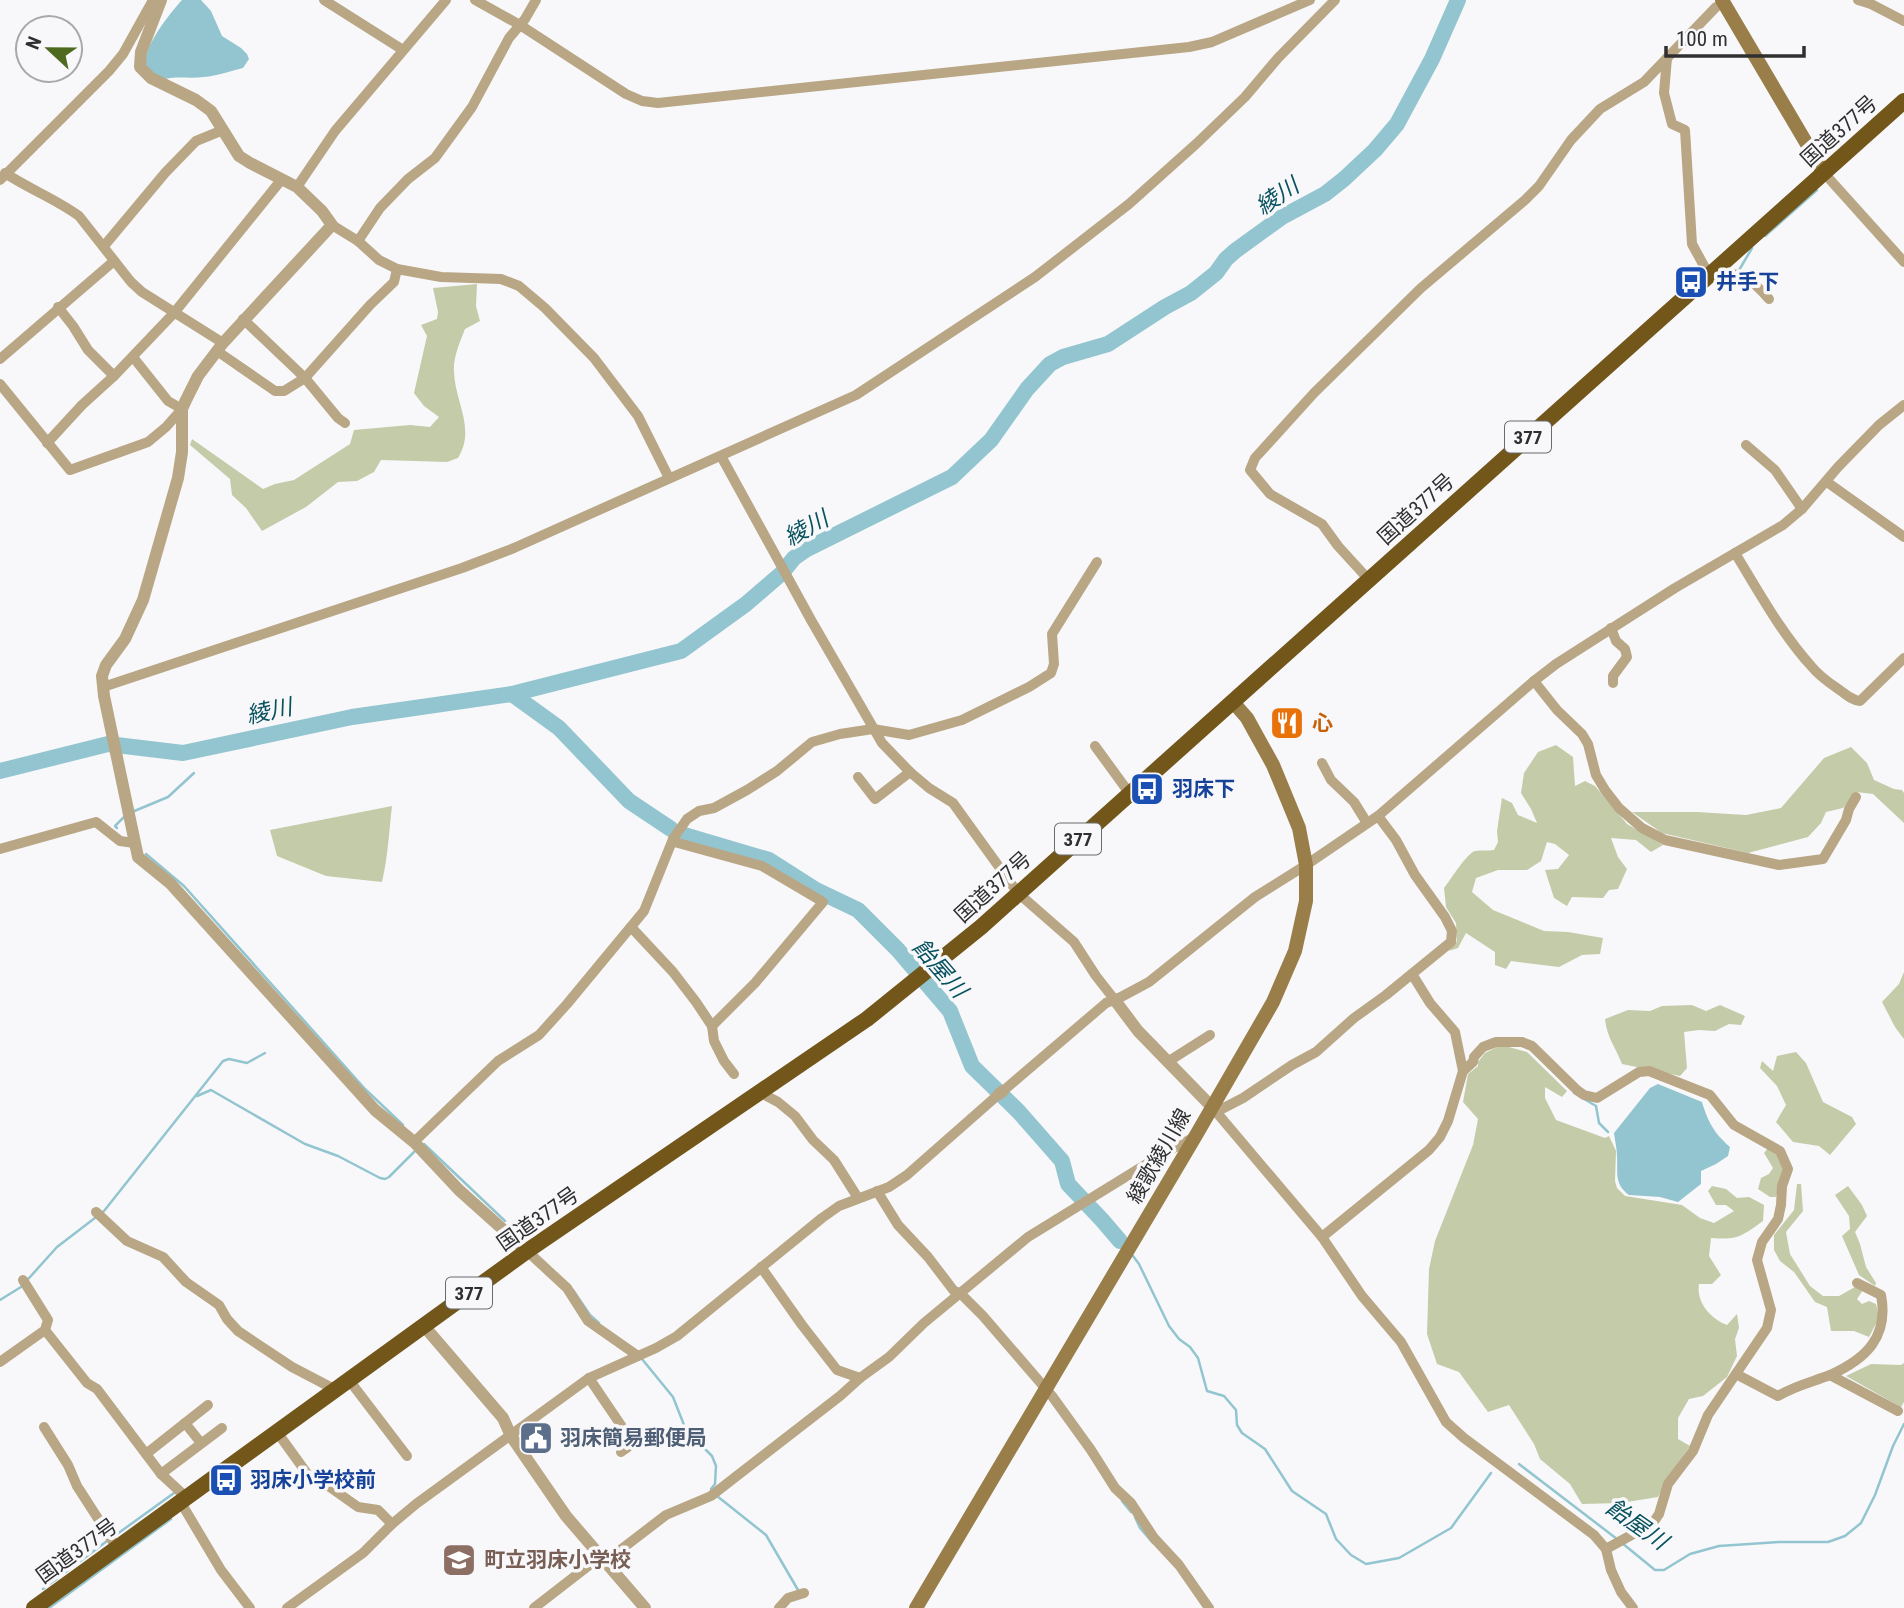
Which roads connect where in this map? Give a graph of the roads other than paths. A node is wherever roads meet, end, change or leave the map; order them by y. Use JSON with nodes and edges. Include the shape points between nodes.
{"nodes":[{"id":1,"x":153,"y":0,"type":"edge"},
{"id":2,"x":161,"y":0,"type":"edge"},
{"id":3,"x":324,"y":0,"type":"edge"},
{"id":4,"x":446,"y":0,"type":"edge"},
{"id":5,"x":475,"y":0,"type":"edge"},
{"id":6,"x":536,"y":0,"type":"edge"},
{"id":7,"x":1310,"y":0,"type":"edge"},
{"id":8,"x":1335,"y":0,"type":"edge"},
{"id":9,"x":1858,"y":0,"type":"edge"},
{"id":10,"x":1719,"y":3,"type":"edge"},
{"id":11,"x":1904,"y":21,"type":"edge"},
{"id":12,"x":520,"y":25,"type":"junction"},
{"id":13,"x":403,"y":50,"type":"junction"},
{"id":14,"x":1667,"y":58,"type":"junction"},
{"id":15,"x":1904,"y":101,"type":"edge"},
{"id":16,"x":223,"y":130,"type":"junction"},
{"id":17,"x":1824,"y":173,"type":"junction"},
{"id":18,"x":3,"y":176,"type":"edge"},
{"id":19,"x":282,"y":179,"type":"junction"},
{"id":20,"x":297,"y":187,"type":"junction"},
{"id":21,"x":332,"y":225,"type":"junction"},
{"id":22,"x":358,"y":241,"type":"junction"},
{"id":23,"x":104,"y":246,"type":"junction"},
{"id":24,"x":114,"y":261,"type":"junction"},
{"id":25,"x":1904,"y":262,"type":"edge"},
{"id":26,"x":397,"y":269,"type":"junction"},
{"id":27,"x":1712,"y":272,"type":"junction"},
{"id":28,"x":1769,"y":299,"type":"dead end"},
{"id":29,"x":58,"y":307,"type":"junction"},
{"id":30,"x":174,"y":313,"type":"junction"},
{"id":31,"x":243,"y":319,"type":"junction"},
{"id":32,"x":220,"y":347,"type":"junction"},
{"id":33,"x":133,"y":357,"type":"junction"},
{"id":34,"x":0,"y":359,"type":"edge"},
{"id":35,"x":114,"y":376,"type":"junction"},
{"id":36,"x":305,"y":378,"type":"junction"},
{"id":37,"x":0,"y":384,"type":"edge"},
{"id":38,"x":1904,"y":405,"type":"edge"},
{"id":39,"x":182,"y":409,"type":"junction"},
{"id":40,"x":345,"y":423,"type":"dead end"},
{"id":41,"x":47,"y":443,"type":"junction"},
{"id":42,"x":1746,"y":445,"type":"dead end"},
{"id":43,"x":723,"y":461,"type":"junction"},
{"id":44,"x":668,"y":478,"type":"junction"},
{"id":45,"x":1827,"y":482,"type":"junction"},
{"id":46,"x":1802,"y":509,"type":"junction"},
{"id":47,"x":1904,"y":537,"type":"edge"},
{"id":48,"x":1735,"y":553,"type":"junction"},
{"id":49,"x":1097,"y":562,"type":"dead end"},
{"id":50,"x":1369,"y":580,"type":"junction"},
{"id":51,"x":1611,"y":628,"type":"junction"},
{"id":52,"x":1904,"y":658,"type":"edge"},
{"id":53,"x":1534,"y":681,"type":"junction"},
{"id":54,"x":1613,"y":684,"type":"dead end"},
{"id":55,"x":104,"y":691,"type":"junction"},
{"id":56,"x":1233,"y":702,"type":"junction"},
{"id":57,"x":873,"y":729,"type":"junction"},
{"id":58,"x":1095,"y":746,"type":"dead end"},
{"id":59,"x":1322,"y":763,"type":"dead end"},
{"id":60,"x":910,"y":772,"type":"junction"},
{"id":61,"x":858,"y":777,"type":"dead end"},
{"id":62,"x":1130,"y":794,"type":"junction"},
{"id":63,"x":1856,"y":797,"type":"dead end"},
{"id":64,"x":1378,"y":816,"type":"junction"},
{"id":65,"x":1367,"y":823,"type":"junction"},
{"id":66,"x":673,"y":839,"type":"junction"},
{"id":67,"x":134,"y":840,"type":"junction"},
{"id":68,"x":0,"y":849,"type":"edge"},
{"id":69,"x":1306,"y":865,"type":"junction"},
{"id":70,"x":1018,"y":893,"type":"junction"},
{"id":71,"x":631,"y":927,"type":"junction"},
{"id":72,"x":1412,"y":974,"type":"junction"},
{"id":73,"x":1114,"y":999,"type":"junction"},
{"id":74,"x":712,"y":1026,"type":"junction"},
{"id":75,"x":1209,"y":1035,"type":"dead end"},
{"id":76,"x":1169,"y":1061,"type":"junction"},
{"id":77,"x":1463,"y":1071,"type":"junction"},
{"id":78,"x":734,"y":1074,"type":"dead end"},
{"id":79,"x":761,"y":1093,"type":"junction"},
{"id":80,"x":1214,"y":1110,"type":"junction"},
{"id":81,"x":1195,"y":1137,"type":"junction"},
{"id":82,"x":416,"y":1140,"type":"junction"},
{"id":83,"x":877,"y":1191,"type":"junction"},
{"id":84,"x":858,"y":1198,"type":"junction"},
{"id":85,"x":98,"y":1214,"type":"dead end"},
{"id":86,"x":1322,"y":1237,"type":"junction"},
{"id":87,"x":527,"y":1251,"type":"junction"},
{"id":88,"x":761,"y":1267,"type":"junction"},
{"id":89,"x":24,"y":1282,"type":"dead end"},
{"id":90,"x":1857,"y":1283,"type":"dead end"},
{"id":91,"x":960,"y":1293,"type":"junction"},
{"id":92,"x":424,"y":1326,"type":"junction"},
{"id":93,"x":45,"y":1331,"type":"junction"},
{"id":94,"x":638,"y":1356,"type":"junction"},
{"id":95,"x":0,"y":1362,"type":"edge"},
{"id":96,"x":1736,"y":1374,"type":"junction"},
{"id":97,"x":1830,"y":1375,"type":"junction"},
{"id":98,"x":589,"y":1378,"type":"junction"},
{"id":99,"x":860,"y":1378,"type":"junction"},
{"id":100,"x":343,"y":1385,"type":"junction"},
{"id":101,"x":1046,"y":1389,"type":"junction"},
{"id":102,"x":208,"y":1405,"type":"dead end"},
{"id":103,"x":1898,"y":1411,"type":"dead end"},
{"id":104,"x":185,"y":1423,"type":"junction"},
{"id":105,"x":44,"y":1427,"type":"dead end"},
{"id":106,"x":222,"y":1428,"type":"dead end"},
{"id":107,"x":276,"y":1432,"type":"junction"},
{"id":108,"x":648,"y":1433,"type":"dead end"},
{"id":109,"x":511,"y":1436,"type":"junction"},
{"id":110,"x":201,"y":1443,"type":"junction"},
{"id":111,"x":633,"y":1443,"type":"junction"},
{"id":112,"x":621,"y":1452,"type":"dead end"},
{"id":113,"x":146,"y":1454,"type":"junction"},
{"id":114,"x":407,"y":1456,"type":"dead end"},
{"id":115,"x":161,"y":1474,"type":"junction"},
{"id":116,"x":183,"y":1499,"type":"junction"},
{"id":117,"x":392,"y":1524,"type":"junction"},
{"id":118,"x":113,"y":1542,"type":"junction"},
{"id":119,"x":1610,"y":1547,"type":"junction"},
{"id":120,"x":603,"y":1559,"type":"junction"},
{"id":121,"x":800,"y":1594,"type":"dead end"},
{"id":122,"x":34,"y":1608,"type":"edge"},
{"id":123,"x":250,"y":1608,"type":"edge"},
{"id":124,"x":287,"y":1608,"type":"edge"},
{"id":125,"x":534,"y":1608,"type":"edge"},
{"id":126,"x":645,"y":1608,"type":"edge"},
{"id":127,"x":779,"y":1608,"type":"edge"},
{"id":128,"x":916,"y":1608,"type":"edge"},
{"id":129,"x":1209,"y":1608,"type":"edge"},
{"id":130,"x":1633,"y":1608,"type":"edge"}],
"edges":[{"from":1,"to":18,"type":"street","via":[[109,71]]},
{"from":2,"to":16,"type":"street","via":[[141,52],[141,67],[151,78],[211,111]]},
{"from":3,"to":13,"type":"street"},
{"from":4,"to":13,"type":"street"},
{"from":5,"to":12,"type":"street"},
{"from":6,"to":12,"type":"street"},
{"from":7,"to":12,"type":"street","via":[[1212,42],[1189,47],[658,103],[626,93]]},
{"from":8,"to":43,"type":"street","via":[[1196,144],[1129,204],[1035,277],[856,395]]},
{"from":9,"to":11,"type":"street"},
{"from":10,"to":14,"type":"street"},
{"from":10,"to":17,"type":"main road"},
{"from":12,"to":22,"type":"street","via":[[472,107],[435,158],[380,208]]},
{"from":13,"to":20,"type":"street","via":[[335,131]]},
{"from":14,"to":27,"type":"street","via":[[1664,93],[1672,124],[1685,130],[1692,244]]},
{"from":14,"to":50,"type":"street","via":[[1644,82],[1600,109],[1571,140],[1539,187],[1421,288],[1336,370],[1255,458],[1250,470],[1261,485],[1322,524]]},
{"from":15,"to":17,"type":"highway","name":"国道377号","number":"377"},
{"from":16,"to":19,"type":"street","via":[[239,156]]},
{"from":16,"to":23,"type":"street","via":[[196,141]]},
{"from":17,"to":25,"type":"street"},
{"from":17,"to":27,"type":"highway","name":"国道377号","number":"377"},
{"from":18,"to":23,"type":"street","via":[[68,208]]},
{"from":19,"to":20,"type":"street"},
{"from":19,"to":30,"type":"street"},
{"from":20,"to":21,"type":"street"},
{"from":21,"to":22,"type":"street"},
{"from":21,"to":31,"type":"street"},
{"from":22,"to":26,"type":"street"},
{"from":23,"to":24,"type":"street"},
{"from":24,"to":29,"type":"street"},
{"from":24,"to":30,"type":"street","via":[[142,292]]},
{"from":26,"to":36,"type":"street","via":[[394,282]]},
{"from":26,"to":44,"type":"street","via":[[441,277],[501,279],[519,286],[594,358],[638,416]]},
{"from":27,"to":28,"type":"street","via":[[1755,282]]},
{"from":27,"to":50,"type":"highway","name":"国道377号","number":"377"},
{"from":29,"to":34,"type":"street"},
{"from":29,"to":35,"type":"street","via":[[88,350]]},
{"from":30,"to":32,"type":"street"},
{"from":30,"to":33,"type":"street"},
{"from":31,"to":32,"type":"street"},
{"from":31,"to":36,"type":"street"},
{"from":32,"to":36,"type":"street","via":[[275,391],[284,391]]},
{"from":32,"to":39,"type":"street","via":[[198,376]]},
{"from":33,"to":35,"type":"street"},
{"from":33,"to":39,"type":"street","via":[[168,401]]},
{"from":35,"to":41,"type":"street"},
{"from":36,"to":40,"type":"street"},
{"from":37,"to":41,"type":"street"},
{"from":38,"to":45,"type":"street","via":[[1879,425]]},
{"from":39,"to":41,"type":"street","via":[[148,442],[69,470]]},
{"from":39,"to":55,"type":"street","via":[[178,478],[143,600],[125,639],[106,665]]},
{"from":42,"to":46,"type":"street","via":[[1775,470]]},
{"from":43,"to":44,"type":"street"},
{"from":43,"to":57,"type":"street"},
{"from":44,"to":55,"type":"street","via":[[462,568]]},
{"from":45,"to":46,"type":"street"},
{"from":45,"to":47,"type":"street"},
{"from":46,"to":48,"type":"street","via":[[1783,526]]},
{"from":48,"to":51,"type":"street"},
{"from":48,"to":52,"type":"street","via":[[1811,667],[1854,701],[1860,701]]},
{"from":49,"to":57,"type":"street","via":[[1052,634],[1051,673],[962,720],[909,735]]},
{"from":50,"to":56,"type":"highway","name":"国道377号","number":"377"},
{"from":51,"to":53,"type":"street"},
{"from":51,"to":54,"type":"street","via":[[1627,657],[1613,676]]},
{"from":53,"to":63,"type":"street","via":[[1582,734],[1596,775],[1619,808],[1642,828],[1665,839],[1779,865],[1823,859]]},
{"from":53,"to":64,"type":"street"},
{"from":55,"to":67,"type":"street"},
{"from":56,"to":62,"type":"highway","name":"国道377号","number":"377"},
{"from":56,"to":69,"type":"main road","name":"綾歌綾川線","via":[[1273,765],[1299,828]]},
{"from":57,"to":60,"type":"street"},
{"from":57,"to":66,"type":"street","via":[[812,743],[747,790],[687,819]]},
{"from":58,"to":62,"type":"street"},
{"from":59,"to":65,"type":"street"},
{"from":60,"to":61,"type":"street","via":[[875,799]]},
{"from":60,"to":70,"type":"street","via":[[953,803]]},
{"from":62,"to":70,"type":"highway","name":"国道377号","number":"377"},
{"from":64,"to":65,"type":"street"},
{"from":64,"to":72,"type":"street","via":[[1452,931],[1451,942]]},
{"from":65,"to":69,"type":"street"},
{"from":66,"to":71,"type":"street","via":[[644,911]]},
{"from":66,"to":74,"type":"street","via":[[762,866],[823,902]]},
{"from":67,"to":68,"type":"street","via":[[120,841],[96,822]]},
{"from":67,"to":82,"type":"street","via":[[138,857],[170,883],[375,1110]]},
{"from":69,"to":73,"type":"street","via":[[1255,897],[1149,982]]},
{"from":69,"to":80,"type":"main road","name":"綾歌綾川線","via":[[1306,901],[1295,951],[1273,1002]]},
{"from":70,"to":73,"type":"street","via":[[1074,942]]},
{"from":70,"to":79,"type":"highway","name":"国道377号","number":"377","via":[[867,1019]]},
{"from":71,"to":74,"type":"street","via":[[673,972]]},
{"from":71,"to":82,"type":"street","via":[[539,1035],[498,1061]]},
{"from":72,"to":77,"type":"street","via":[[1455,1032]]},
{"from":72,"to":80,"type":"street","via":[[1316,1052],[1243,1098]]},
{"from":73,"to":76,"type":"street"},
{"from":73,"to":83,"type":"street","via":[[907,1175]]},
{"from":74,"to":78,"type":"street","via":[[713,1041]]},
{"from":75,"to":76,"type":"street"},
{"from":76,"to":80,"type":"street"},
{"from":77,"to":86,"type":"street","via":[[1448,1121],[1429,1150]]},
{"from":77,"to":96,"type":"street","via":[[1483,1047],[1496,1042],[1532,1046],[1589,1097],[1597,1098],[1639,1072],[1650,1071],[1710,1095],[1734,1125],[1780,1151],[1788,1169],[1779,1219],[1762,1242],[1757,1260],[1771,1310],[1767,1328]]},
{"from":79,"to":84,"type":"street","via":[[796,1116],[834,1160]]},
{"from":79,"to":87,"type":"highway","name":"国道377号","number":"377"},
{"from":80,"to":81,"type":"main road","name":"綾歌綾川線"},
{"from":80,"to":86,"type":"street"},
{"from":81,"to":91,"type":"street","via":[[1028,1237]]},
{"from":81,"to":101,"type":"main road","name":"綾歌綾川線"},
{"from":82,"to":87,"type":"street","via":[[459,1190]]},
{"from":83,"to":84,"type":"street"},
{"from":83,"to":91,"type":"street","via":[[898,1225]]},
{"from":84,"to":88,"type":"street","via":[[821,1218]]},
{"from":85,"to":100,"type":"street","via":[[127,1241],[163,1257],[186,1282],[219,1305],[238,1332],[292,1367]]},
{"from":86,"to":119,"type":"street","via":[[1362,1296],[1401,1342],[1446,1422]]},
{"from":87,"to":92,"type":"highway","name":"国道377号","number":"377"},
{"from":87,"to":94,"type":"street","via":[[567,1288],[588,1321]]},
{"from":88,"to":94,"type":"street","via":[[677,1336]]},
{"from":88,"to":99,"type":"street","via":[[837,1370]]},
{"from":89,"to":93,"type":"street","via":[[48,1320]]},
{"from":90,"to":97,"type":"street","via":[[1881,1295],[1880,1328],[1874,1345]]},
{"from":91,"to":99,"type":"street"},
{"from":91,"to":101,"type":"street"},
{"from":92,"to":100,"type":"highway","name":"国道377号","number":"377"},
{"from":92,"to":109,"type":"street","via":[[503,1418]]},
{"from":93,"to":95,"type":"street"},
{"from":93,"to":113,"type":"street"},
{"from":94,"to":98,"type":"street"},
{"from":96,"to":97,"type":"street","via":[[1778,1396]]},
{"from":96,"to":119,"type":"street","via":[[1708,1415],[1693,1451],[1668,1484],[1659,1514]]},
{"from":97,"to":103,"type":"street"},
{"from":98,"to":109,"type":"street"},
{"from":98,"to":111,"type":"street"},
{"from":99,"to":120,"type":"street","via":[[710,1496],[666,1515]]},
{"from":100,"to":107,"type":"highway","name":"国道377号","number":"377"},
{"from":100,"to":114,"type":"street"},
{"from":101,"to":128,"type":"main road","name":"綾歌綾川線"},
{"from":101,"to":129,"type":"street","via":[[1115,1488]]},
{"from":102,"to":104,"type":"street"},
{"from":104,"to":110,"type":"street"},
{"from":104,"to":113,"type":"street"},
{"from":105,"to":118,"type":"street"},
{"from":106,"to":110,"type":"street"},
{"from":107,"to":116,"type":"highway","name":"国道377号","number":"377"},
{"from":107,"to":117,"type":"street","via":[[311,1479],[317,1478],[358,1507],[378,1510]]},
{"from":108,"to":111,"type":"street"},
{"from":109,"to":117,"type":"street"},
{"from":109,"to":120,"type":"street","via":[[566,1516]]},
{"from":110,"to":115,"type":"street"},
{"from":111,"to":112,"type":"street"},
{"from":113,"to":115,"type":"street"},
{"from":115,"to":116,"type":"street"},
{"from":116,"to":118,"type":"highway","name":"国道377号","number":"377"},
{"from":116,"to":123,"type":"street","via":[[221,1570]]},
{"from":117,"to":124,"type":"street","via":[[363,1553]]},
{"from":118,"to":122,"type":"highway","name":"国道377号","number":"377"},
{"from":119,"to":130,"type":"street","via":[[1611,1570]]},
{"from":120,"to":125,"type":"street"},
{"from":120,"to":126,"type":"street"},
{"from":121,"to":127,"type":"street"}]}
